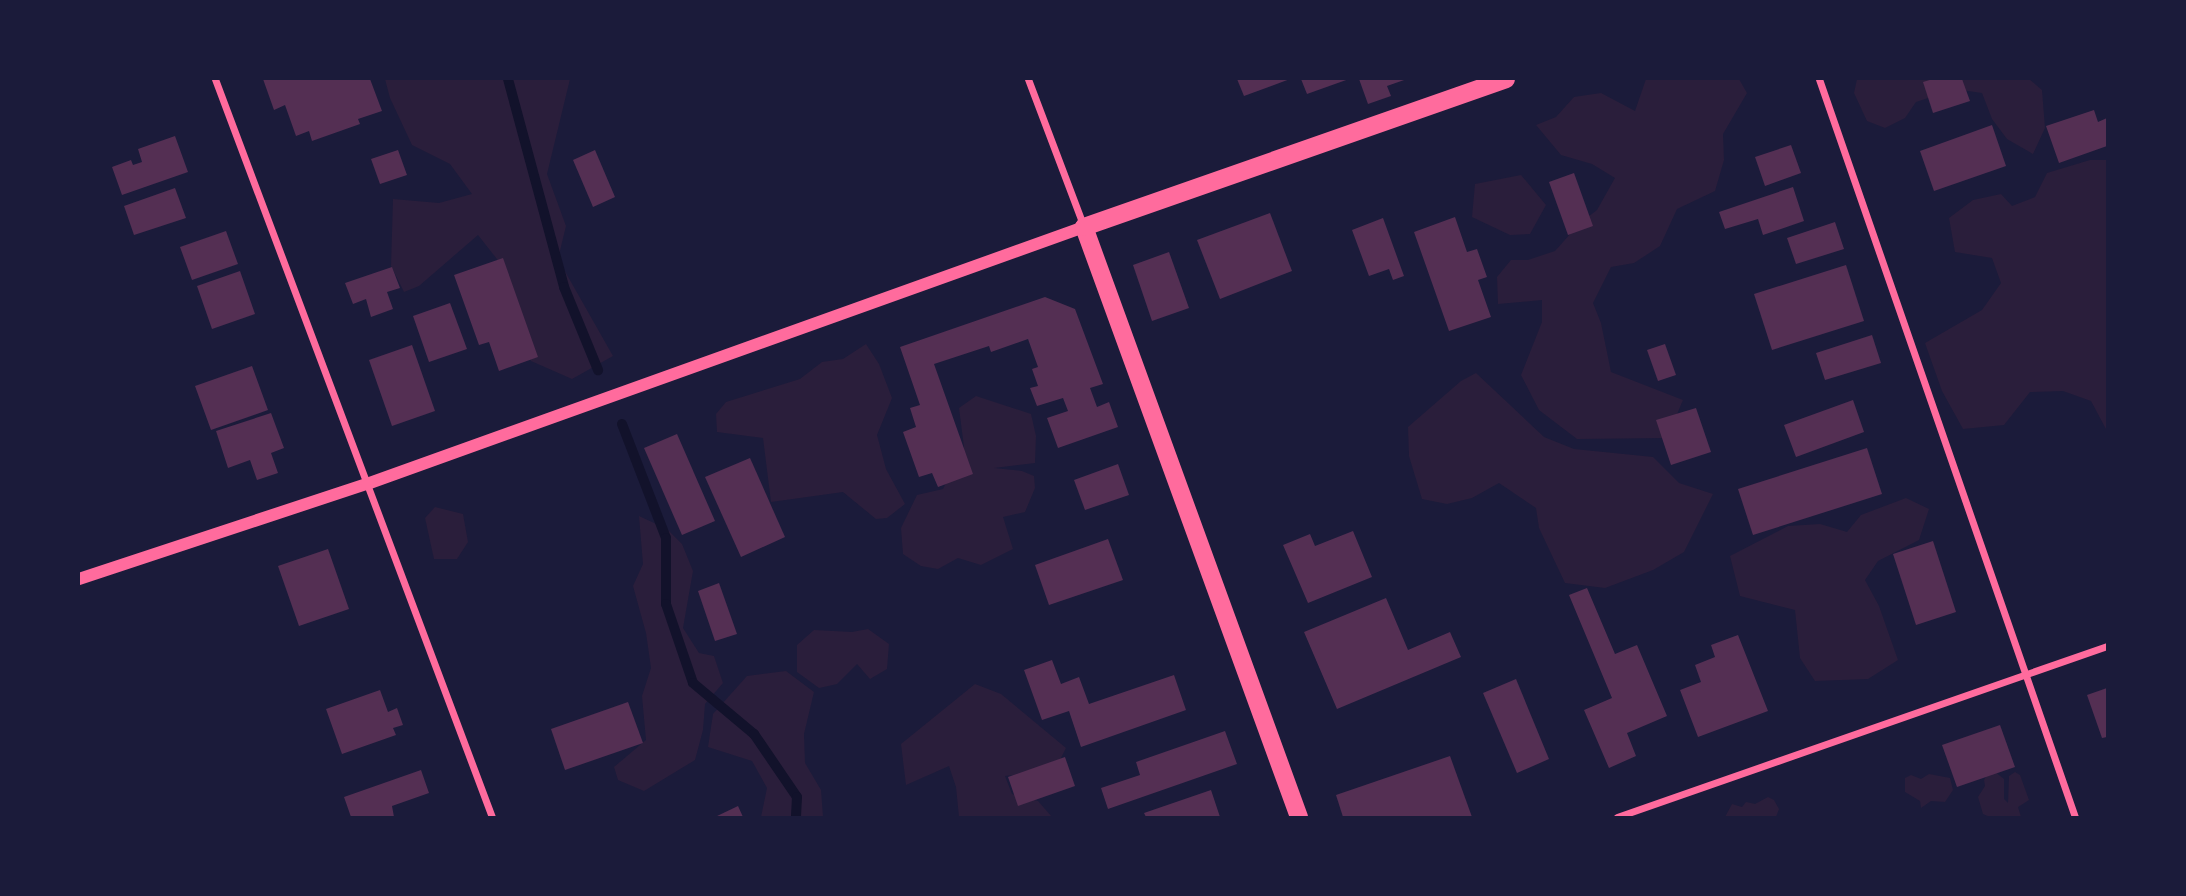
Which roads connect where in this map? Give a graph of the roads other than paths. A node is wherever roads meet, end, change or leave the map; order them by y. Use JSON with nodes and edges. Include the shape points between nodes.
{"nodes":[{"id":1,"x":215,"y":79,"type":"edge"},
{"id":2,"x":1028,"y":79,"type":"edge"},
{"id":3,"x":1506,"y":79,"type":"edge"},
{"id":4,"x":1819,"y":79,"type":"edge"},
{"id":5,"x":1084,"y":228,"type":"junction"},
{"id":6,"x":367,"y":484,"type":"junction"},
{"id":7,"x":79,"y":579,"type":"edge"},
{"id":8,"x":2107,"y":646,"type":"edge"},
{"id":9,"x":2026,"y":674,"type":"junction"},
{"id":10,"x":492,"y":817,"type":"edge"},
{"id":11,"x":1299,"y":817,"type":"edge"},
{"id":12,"x":1617,"y":817,"type":"edge"},
{"id":13,"x":2075,"y":817,"type":"edge"}],
"edges":[{"from":1,"to":6,"type":"street"},
{"from":2,"to":5,"type":"street"},
{"from":3,"to":5,"type":"main road"},
{"from":4,"to":9,"type":"street"},
{"from":5,"to":6,"type":"street"},
{"from":5,"to":11,"type":"main road"},
{"from":6,"to":7,"type":"street"},
{"from":6,"to":10,"type":"street"},
{"from":8,"to":9,"type":"street"},
{"from":9,"to":12,"type":"street"},
{"from":9,"to":13,"type":"street"}]}
